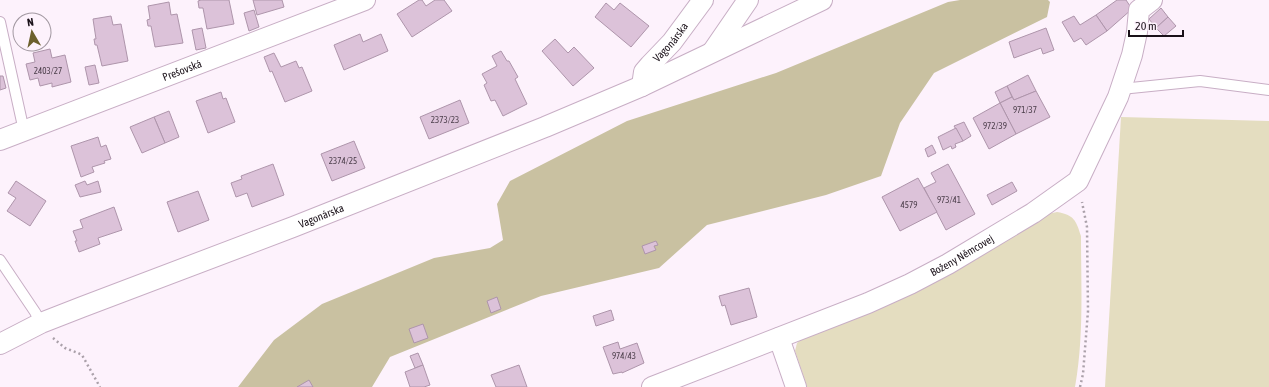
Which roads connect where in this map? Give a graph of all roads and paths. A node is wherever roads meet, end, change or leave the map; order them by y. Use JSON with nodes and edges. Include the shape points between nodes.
{"nodes":[{"id":1,"x":365,"y":0,"type":"edge"},
{"id":2,"x":703,"y":0,"type":"edge"},
{"id":3,"x":748,"y":0,"type":"edge"},
{"id":4,"x":822,"y":0,"type":"edge"},
{"id":5,"x":1152,"y":0,"type":"edge"},
{"id":6,"x":793,"y":4,"type":"edge"},
{"id":7,"x":0,"y":22,"type":"edge"},
{"id":8,"x":713,"y":51,"type":"junction"},
{"id":9,"x":642,"y":86,"type":"junction"},
{"id":10,"x":1121,"y":89,"type":"junction"},
{"id":11,"x":1269,"y":90,"type":"edge"},
{"id":12,"x":24,"y":131,"type":"junction"},
{"id":13,"x":0,"y":140,"type":"edge"},
{"id":14,"x":1078,"y":182,"type":"junction"},
{"id":15,"x":0,"y":260,"type":"edge"},
{"id":16,"x":46,"y":330,"type":"junction"},
{"id":17,"x":779,"y":338,"type":"junction"},
{"id":18,"x":0,"y":344,"type":"edge"},
{"id":19,"x":100,"y":387,"type":"edge"},
{"id":20,"x":652,"y":387,"type":"edge"},
{"id":21,"x":796,"y":387,"type":"edge"},
{"id":22,"x":1080,"y":387,"type":"edge"}],
"edges":[{"from":1,"to":12,"type":"street","name":"Prešovská"},
{"from":2,"to":9,"type":"street","name":"Vagonárska","via":[[672,42],[644,72]]},
{"from":3,"to":8,"type":"street","name":"Vagonárska"},
{"from":4,"to":6,"type":"street","name":"Vagonárska"},
{"from":5,"to":10,"type":"street","via":[[1139,10],[1132,55]]},
{"from":6,"to":8,"type":"street","name":"Vagonárska"},
{"from":7,"to":12,"type":"lane"},
{"from":8,"to":9,"type":"street","name":"Vagonárska"},
{"from":9,"to":16,"type":"street","name":"Vagonárska","via":[[293,227],[89,304]]},
{"from":10,"to":11,"type":"lane","via":[[1200,81]]},
{"from":10,"to":14,"type":"street"},
{"from":12,"to":13,"type":"street","name":"Prešovská"},
{"from":14,"to":17,"type":"street","name":"Boženy Němcovej","via":[[1033,213],[929,274],[868,303]]},
{"from":14,"to":22,"type":"path","via":[[1087,227],[1088,311]]},
{"from":15,"to":16,"type":"lane"},
{"from":16,"to":18,"type":"street","name":"Vagonárska"},
{"from":16,"to":19,"type":"path","via":[[65,348],[82,355]]},
{"from":17,"to":20,"type":"street","name":"Boženy Němcovej"},
{"from":17,"to":21,"type":"street"}]}
